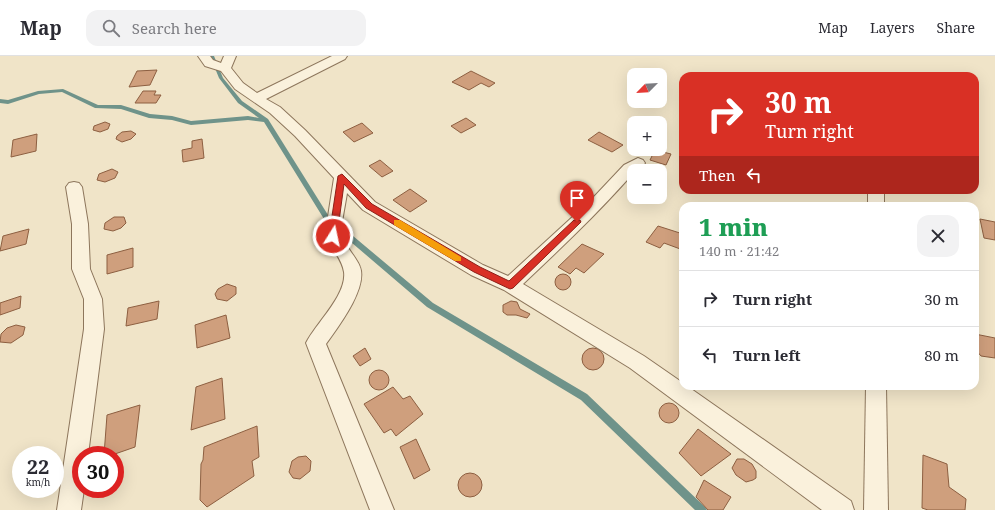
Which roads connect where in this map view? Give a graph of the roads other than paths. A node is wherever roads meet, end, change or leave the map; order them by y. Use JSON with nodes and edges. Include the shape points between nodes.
{"nodes":[{"id":1,"x":204,"y":56,"type":"edge"},
{"id":2,"x":342,"y":56,"type":"edge"},
{"id":3,"x":227,"y":62,"type":"edge"},
{"id":4,"x":256,"y":99,"type":"junction"},
{"id":5,"x":638,"y":163,"type":"dead end"},
{"id":6,"x":342,"y":176,"type":"junction"},
{"id":7,"x":74,"y":187,"type":"dead end"},
{"id":8,"x":510,"y":285,"type":"junction"},
{"id":9,"x":876,"y":390,"type":"edge"},
{"id":10,"x":69,"y":510,"type":"edge"},
{"id":11,"x":382,"y":510,"type":"edge"},
{"id":12,"x":842,"y":510,"type":"edge"},
{"id":13,"x":876,"y":510,"type":"edge"}],
"edges":[{"from":1,"to":3,"type":"street","via":[[209,63]]},
{"from":2,"to":4,"type":"street"},
{"from":3,"to":4,"type":"street","via":[[239,86]]},
{"from":4,"to":6,"type":"street","via":[[275,110]]},
{"from":5,"to":8,"type":"street","via":[[628,168],[597,204]]},
{"from":6,"to":8,"type":"street","via":[[369,206],[477,270]]},
{"from":6,"to":11,"type":"street","via":[[333,236],[353,273],[348,296],[316,343]]},
{"from":7,"to":10,"type":"street","via":[[80,224],[81,269],[93,298],[94,329]]},
{"from":8,"to":12,"type":"street","via":[[637,362]]},
{"from":9,"to":13,"type":"street"}]}
